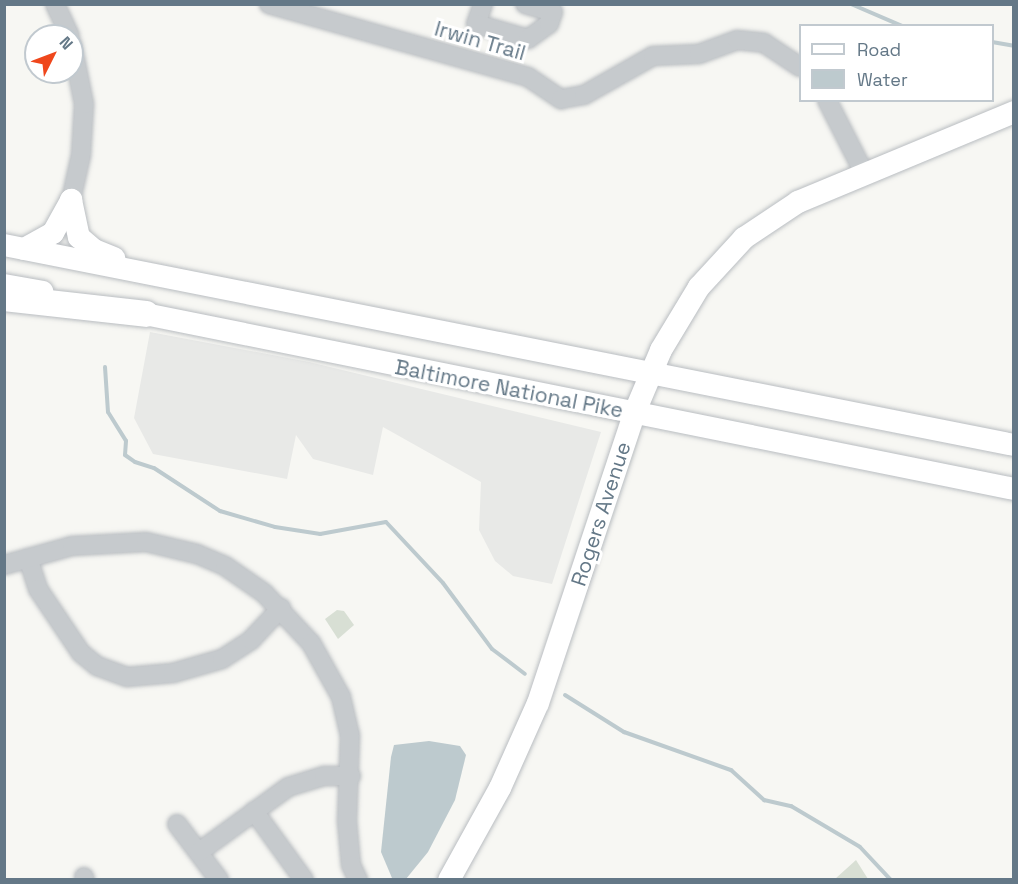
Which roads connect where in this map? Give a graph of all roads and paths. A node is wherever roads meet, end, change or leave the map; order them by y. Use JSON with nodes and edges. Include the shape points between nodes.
{"nodes":[{"id":1,"x":55,"y":4,"type":"edge"},
{"id":2,"x":269,"y":4,"type":"edge"},
{"id":3,"x":483,"y":4,"type":"edge"},
{"id":4,"x":525,"y":4,"type":"edge"},
{"id":5,"x":64,"y":24,"type":"edge"},
{"id":6,"x":799,"y":66,"type":"edge"},
{"id":7,"x":80,"y":84,"type":"edge"},
{"id":8,"x":828,"y":102,"type":"edge"},
{"id":9,"x":1014,"y":112,"type":"edge"},
{"id":10,"x":864,"y":173,"type":"junction"},
{"id":11,"x":71,"y":200,"type":"junction"},
{"id":12,"x":14,"y":247,"type":"edge"},
{"id":13,"x":149,"y":273,"type":"junction"},
{"id":14,"x":4,"y":285,"type":"edge"},
{"id":15,"x":4,"y":297,"type":"edge"},
{"id":16,"x":146,"y":314,"type":"junction"},
{"id":17,"x":650,"y":372,"type":"junction"},
{"id":18,"x":634,"y":414,"type":"junction"},
{"id":19,"x":1014,"y":445,"type":"edge"},
{"id":20,"x":1014,"y":489,"type":"edge"},
{"id":21,"x":28,"y":558,"type":"junction"},
{"id":22,"x":4,"y":565,"type":"edge"},
{"id":23,"x":281,"y":608,"type":"junction"},
{"id":24,"x":351,"y":776,"type":"junction"},
{"id":25,"x":254,"y":811,"type":"junction"},
{"id":26,"x":177,"y":824,"type":"dead end"},
{"id":27,"x":199,"y":852,"type":"junction"},
{"id":28,"x":219,"y":879,"type":"edge"},
{"id":29,"x":304,"y":879,"type":"edge"},
{"id":30,"x":358,"y":879,"type":"edge"},
{"id":31,"x":449,"y":879,"type":"edge"}],
"edges":[{"from":1,"to":5,"type":"street"},
{"from":2,"to":6,"type":"street","name":"Irwin Trail","via":[[528,77],[561,99],[584,95],[653,56],[699,54],[737,40],[764,43]]},
{"from":3,"to":4,"type":"street","via":[[476,24],[528,39],[549,24],[553,12]]},
{"from":7,"to":11,"type":"street","via":[[84,104],[82,143]]},
{"from":8,"to":10,"type":"street"},
{"from":9,"to":10,"type":"main road","name":"Rogers Avenue"},
{"from":10,"to":17,"type":"main road","name":"Rogers Avenue","via":[[798,202],[737,245],[685,306]]},
{"from":11,"to":12,"type":"main road","via":[[53,233]]},
{"from":11,"to":13,"type":"main road","via":[[74,226],[87,245]]},
{"from":12,"to":13,"type":"main road","name":"Baltimore National Pike"},
{"from":13,"to":17,"type":"main road","name":"Baltimore National Pike"},
{"from":14,"to":16,"type":"main road","name":"Baltimore National Pike"},
{"from":15,"to":16,"type":"highway"},
{"from":16,"to":18,"type":"main road","name":"Baltimore National Pike"},
{"from":17,"to":18,"type":"main road","name":"Rogers Avenue"},
{"from":17,"to":19,"type":"main road","name":"Baltimore National Pike"},
{"from":18,"to":20,"type":"main road","name":"Baltimore National Pike"},
{"from":18,"to":31,"type":"main road","name":"Rogers Avenue","via":[[538,703],[500,788]]},
{"from":21,"to":22,"type":"street"},
{"from":21,"to":23,"type":"street","via":[[101,542],[156,543],[225,566]]},
{"from":21,"to":23,"type":"street","via":[[38,589],[81,653],[98,666],[127,677],[173,673],[222,659],[251,640]]},
{"from":23,"to":24,"type":"street","via":[[328,669],[341,697],[350,735]]},
{"from":24,"to":25,"type":"street","via":[[307,780],[288,787]]},
{"from":24,"to":30,"type":"street","via":[[346,821],[351,865]]},
{"from":25,"to":27,"type":"street"},
{"from":25,"to":29,"type":"street"},
{"from":26,"to":27,"type":"street"},
{"from":27,"to":28,"type":"street"}]}
